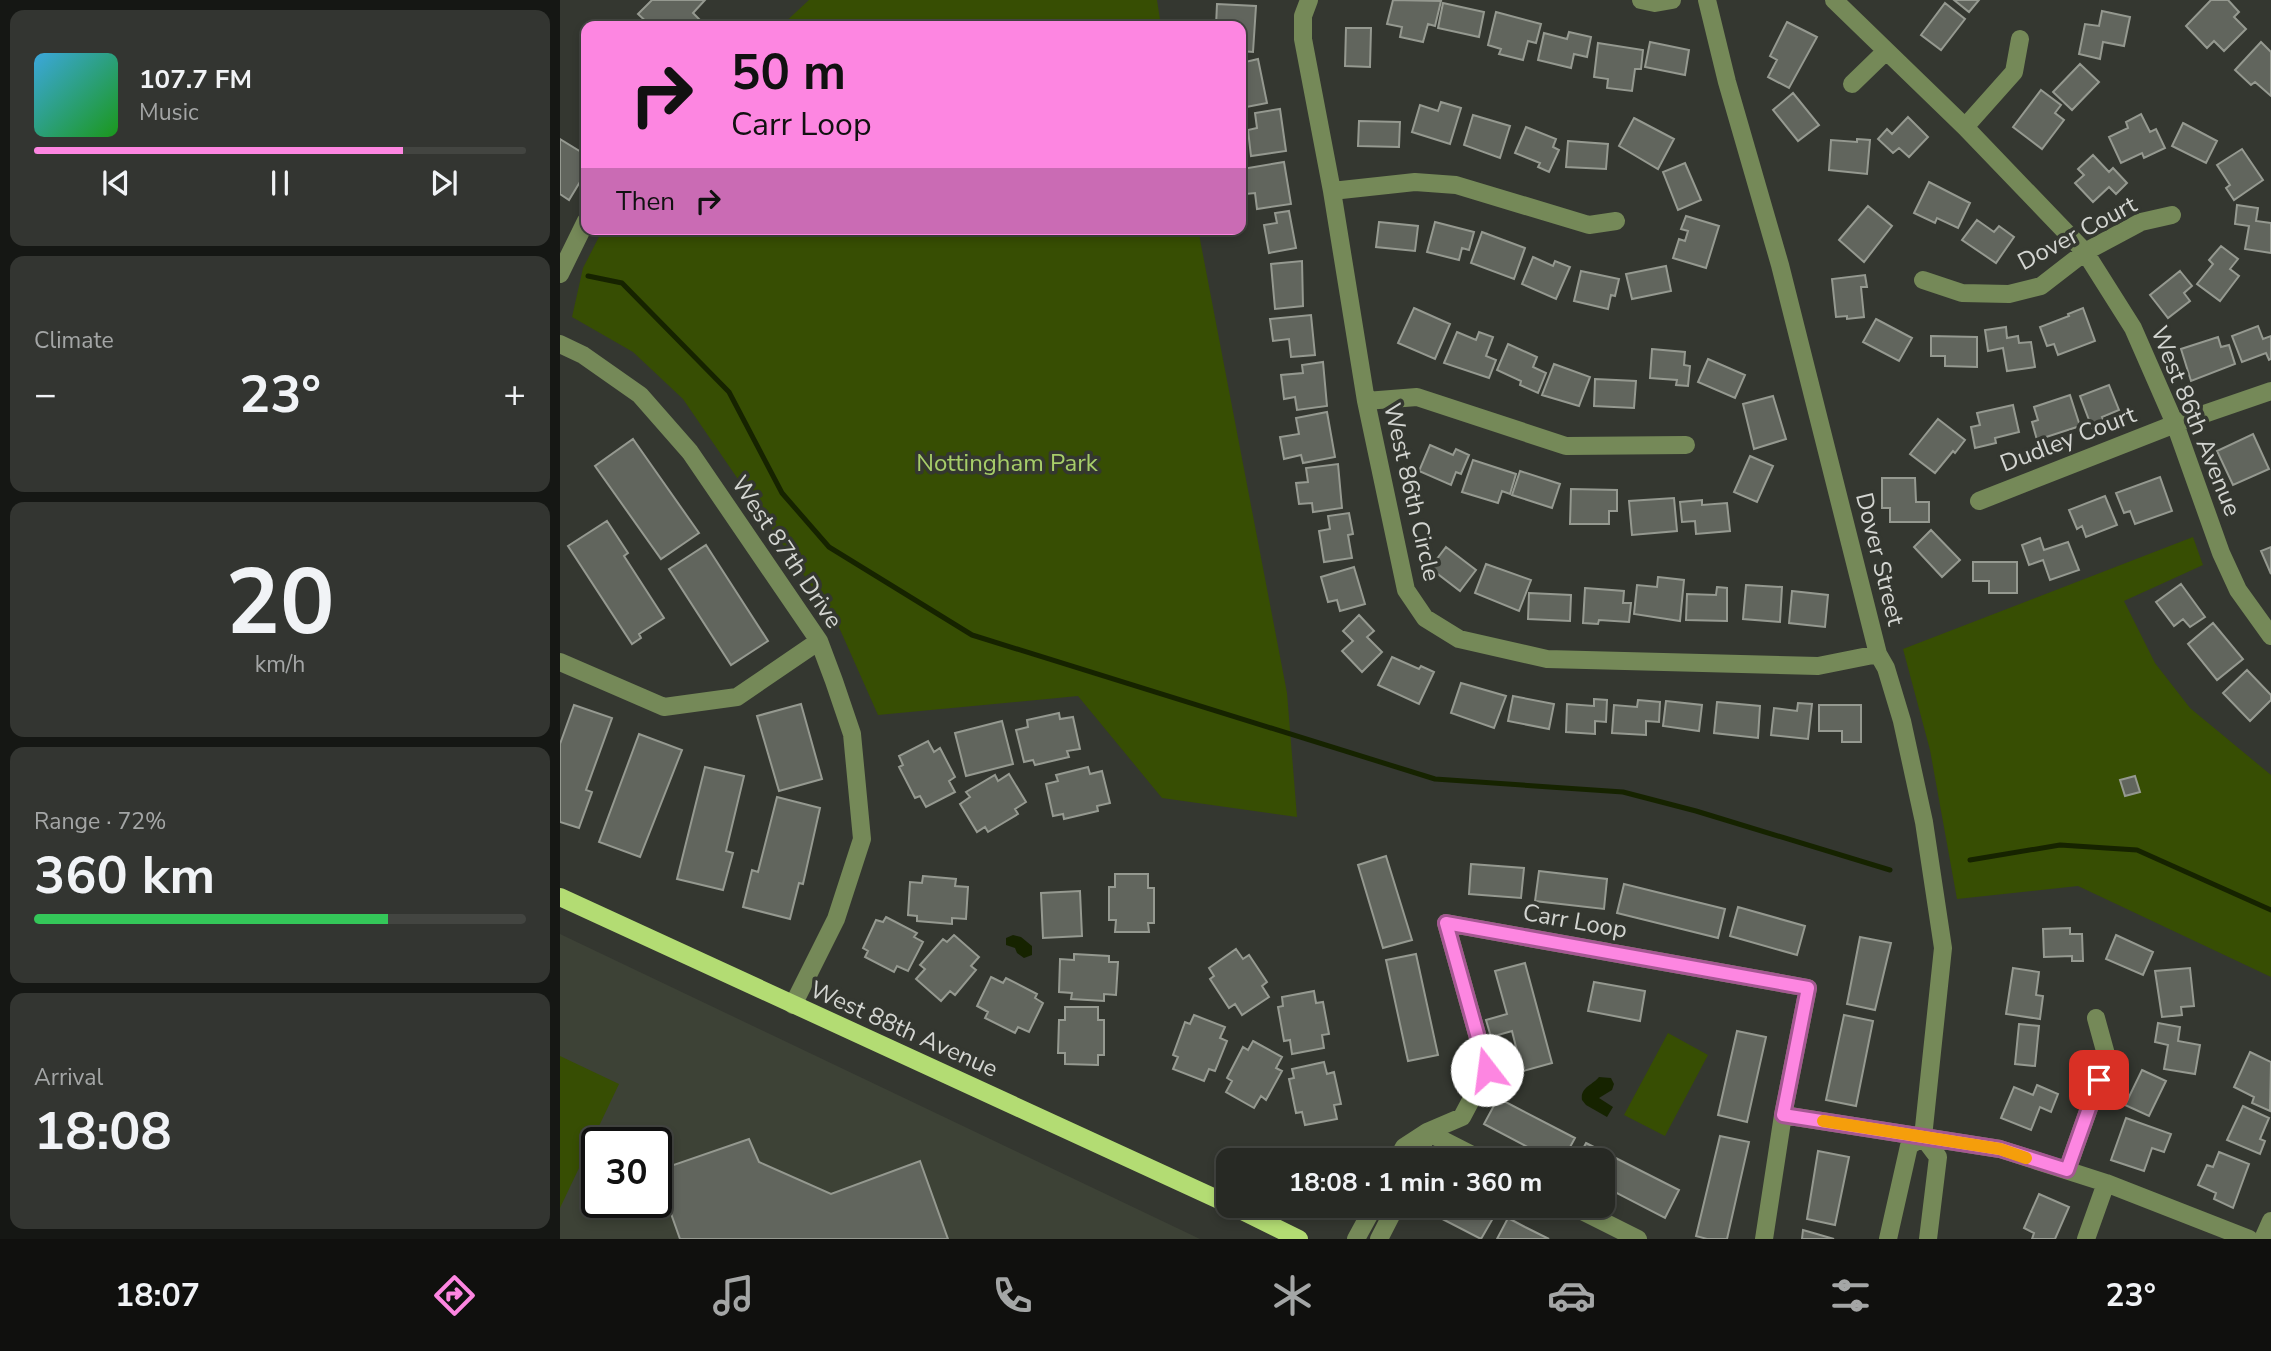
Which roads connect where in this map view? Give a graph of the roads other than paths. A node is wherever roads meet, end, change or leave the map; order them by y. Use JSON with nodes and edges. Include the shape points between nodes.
{"nodes":[{"id":1,"x":1309,"y":0,"type":"edge"},
{"id":2,"x":1641,"y":0,"type":"edge"},
{"id":3,"x":1672,"y":0,"type":"edge"},
{"id":4,"x":1707,"y":0,"type":"edge"},
{"id":5,"x":1834,"y":0,"type":"edge"},
{"id":6,"x":2020,"y":39,"type":"dead end"},
{"id":7,"x":1886,"y":51,"type":"junction"},
{"id":8,"x":1853,"y":84,"type":"dead end"},
{"id":9,"x":1965,"y":127,"type":"junction"},
{"id":10,"x":1332,"y":191,"type":"junction"},
{"id":11,"x":2172,"y":215,"type":"dead end"},
{"id":12,"x":1616,"y":221,"type":"dead end"},
{"id":13,"x":581,"y":231,"type":"edge"},
{"id":14,"x":2085,"y":252,"type":"junction"},
{"id":15,"x":560,"y":274,"type":"edge"},
{"id":16,"x":1923,"y":280,"type":"dead end"},
{"id":17,"x":560,"y":344,"type":"edge"},
{"id":18,"x":2271,"y":391,"type":"edge"},
{"id":19,"x":1366,"y":401,"type":"junction"},
{"id":20,"x":2175,"y":424,"type":"junction"},
{"id":21,"x":1686,"y":445,"type":"dead end"},
{"id":22,"x":1979,"y":501,"type":"dead end"},
{"id":23,"x":2271,"y":636,"type":"edge"},
{"id":24,"x":819,"y":641,"type":"junction"},
{"id":25,"x":1878,"y":654,"type":"junction"},
{"id":26,"x":560,"y":662,"type":"edge"},
{"id":27,"x":560,"y":897,"type":"edge"},
{"id":28,"x":793,"y":1005,"type":"junction"},
{"id":29,"x":2096,"y":1018,"type":"dead end"},
{"id":30,"x":1783,"y":1115,"type":"junction"},
{"id":31,"x":1427,"y":1132,"type":"junction"},
{"id":32,"x":1927,"y":1138,"type":"junction"},
{"id":33,"x":1403,"y":1148,"type":"edge"},
{"id":34,"x":1422,"y":1148,"type":"edge"},
{"id":35,"x":1458,"y":1148,"type":"edge"},
{"id":36,"x":2067,"y":1170,"type":"junction"},
{"id":37,"x":2106,"y":1183,"type":"junction"},
{"id":38,"x":1216,"y":1199,"type":"edge"},
{"id":39,"x":1256,"y":1218,"type":"edge"},
{"id":40,"x":1367,"y":1218,"type":"edge"},
{"id":41,"x":1390,"y":1218,"type":"edge"},
{"id":42,"x":1596,"y":1218,"type":"edge"},
{"id":43,"x":2271,"y":1220,"type":"edge"},
{"id":44,"x":1299,"y":1239,"type":"edge"},
{"id":45,"x":1356,"y":1239,"type":"edge"},
{"id":46,"x":1379,"y":1239,"type":"edge"},
{"id":47,"x":1638,"y":1239,"type":"edge"},
{"id":48,"x":1764,"y":1239,"type":"edge"},
{"id":49,"x":1888,"y":1239,"type":"edge"},
{"id":50,"x":1928,"y":1239,"type":"edge"},
{"id":51,"x":2086,"y":1239,"type":"edge"},
{"id":52,"x":2249,"y":1239,"type":"edge"},
{"id":53,"x":2263,"y":1239,"type":"edge"}],
"edges":[{"from":1,"to":10,"type":"street","name":"West 86th Circle","via":[[1303,39]]},
{"from":2,"to":3,"type":"street"},
{"from":4,"to":25,"type":"street","name":"Dover Street","via":[[1780,265]]},
{"from":5,"to":7,"type":"street","name":"West 86th Avenue"},
{"from":6,"to":9,"type":"street","via":[[2014,72]]},
{"from":7,"to":8,"type":"street"},
{"from":7,"to":9,"type":"street","name":"West 86th Avenue"},
{"from":9,"to":14,"type":"street","name":"West 86th Avenue"},
{"from":10,"to":12,"type":"street","via":[[1415,182],[1456,185],[1589,225]]},
{"from":10,"to":19,"type":"street","name":"West 86th Circle"},
{"from":11,"to":14,"type":"street","name":"Dover Court","via":[[2141,222]]},
{"from":13,"to":15,"type":"street"},
{"from":14,"to":16,"type":"street","name":"Dover Court","via":[[2041,286],[2009,294],[1962,293]]},
{"from":14,"to":20,"type":"street","name":"West 86th Avenue","via":[[2133,328]]},
{"from":17,"to":24,"type":"street","name":"West 87th Drive","via":[[640,395],[690,452]]},
{"from":18,"to":20,"type":"street","name":"Dudley Court"},
{"from":19,"to":21,"type":"street","via":[[1417,397],[1566,446]]},
{"from":19,"to":25,"type":"street","name":"West 86th Circle","via":[[1406,590],[1426,618],[1459,639],[1547,659],[1818,666]]},
{"from":20,"to":22,"type":"street","name":"Dudley Court"},
{"from":20,"to":23,"type":"street","name":"West 86th Avenue","via":[[2221,553],[2238,590]]},
{"from":24,"to":26,"type":"street","via":[[737,697],[664,707]]},
{"from":24,"to":28,"type":"street","name":"West 87th Drive","via":[[852,734],[862,839],[836,919]]},
{"from":25,"to":32,"type":"street","name":"Dover Street","via":[[1902,720],[1924,822],[1943,948]]},
{"from":27,"to":28,"type":"main road","name":"West 88th Avenue"},
{"from":28,"to":38,"type":"main road","name":"West 88th Avenue"},
{"from":29,"to":36,"type":"street","via":[[2107,1058]]},
{"from":30,"to":31,"type":"street","name":"Carr Loop","via":[[1808,988],[1446,923],[1487,1070],[1462,1117]]},
{"from":30,"to":32,"type":"street"},
{"from":30,"to":48,"type":"street","name":"Carr Loop"},
{"from":31,"to":33,"type":"street","name":"Carr Loop"},
{"from":31,"to":34,"type":"street"},
{"from":31,"to":35,"type":"street"},
{"from":32,"to":36,"type":"street","via":[[2000,1149]]},
{"from":32,"to":49,"type":"street","name":"Dover Street","via":[[1909,1146]]},
{"from":32,"to":50,"type":"street","via":[[1938,1157]]},
{"from":36,"to":37,"type":"street"},
{"from":37,"to":51,"type":"street"},
{"from":37,"to":52,"type":"street"},
{"from":39,"to":44,"type":"main road","name":"West 88th Avenue"},
{"from":40,"to":45,"type":"street"},
{"from":41,"to":46,"type":"street"},
{"from":42,"to":47,"type":"street"},
{"from":43,"to":53,"type":"street"}]}
